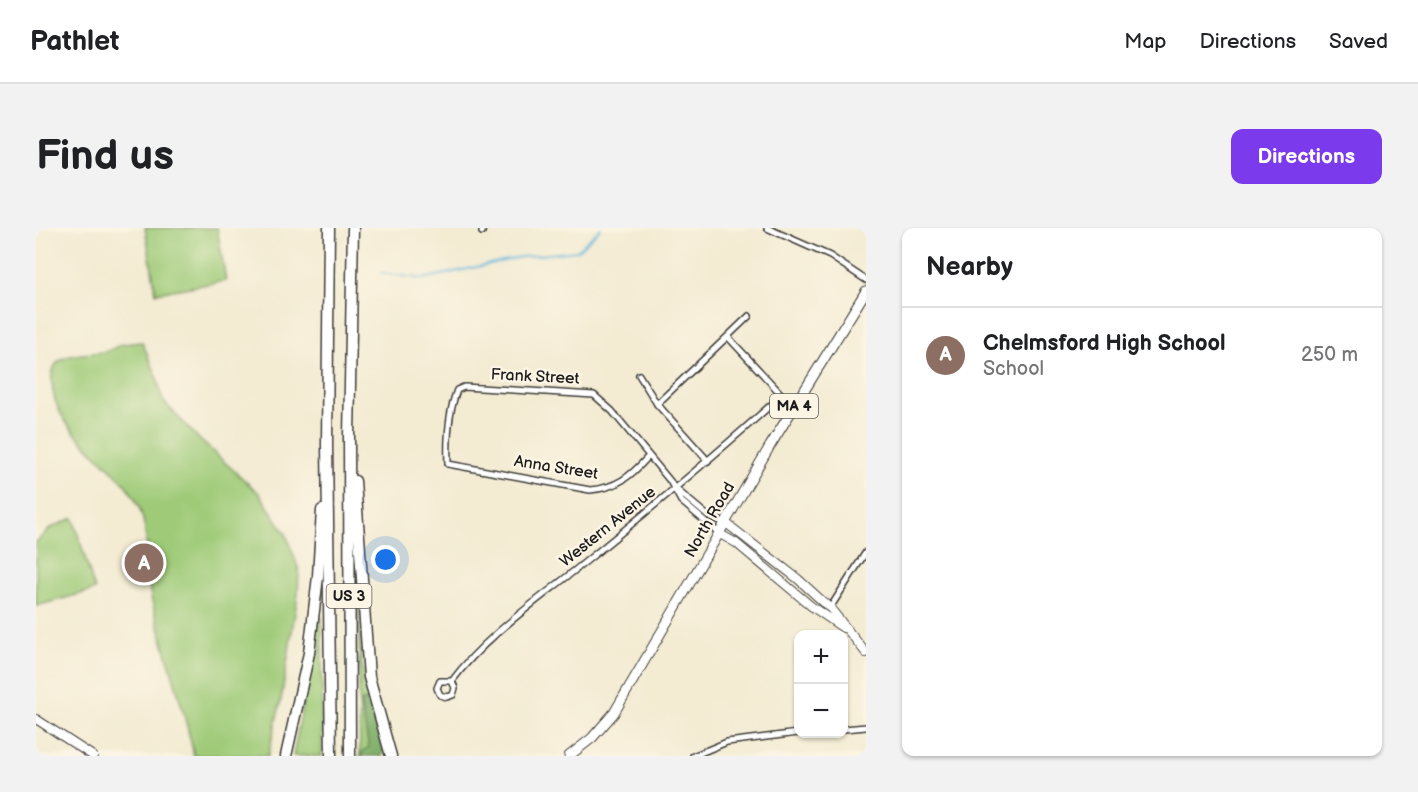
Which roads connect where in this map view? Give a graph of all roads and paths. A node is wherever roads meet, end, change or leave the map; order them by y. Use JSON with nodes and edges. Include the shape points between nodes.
{"nodes":[{"id":1,"x":329,"y":228,"type":"edge"},
{"id":2,"x":353,"y":228,"type":"edge"},
{"id":3,"x":767,"y":228,"type":"edge"},
{"id":4,"x":866,"y":279,"type":"edge"},
{"id":5,"x":866,"y":291,"type":"edge"},
{"id":6,"x":749,"y":316,"type":"dead end"},
{"id":7,"x":728,"y":337,"type":"junction"},
{"id":8,"x":639,"y":375,"type":"dead end"},
{"id":9,"x":657,"y":404,"type":"junction"},
{"id":10,"x":350,"y":436,"type":"junction"},
{"id":11,"x":327,"y":444,"type":"junction"},
{"id":12,"x":648,"y":457,"type":"junction"},
{"id":13,"x":708,"y":461,"type":"junction"},
{"id":14,"x":448,"y":464,"type":"joint"},
{"id":15,"x":675,"y":489,"type":"junction"},
{"id":16,"x":726,"y":523,"type":"junction"},
{"id":17,"x":720,"y":534,"type":"junction"},
{"id":18,"x":866,"y":552,"type":"edge"},
{"id":19,"x":830,"y":608,"type":"junction"},
{"id":20,"x":854,"y":636,"type":"junction"},
{"id":21,"x":866,"y":653,"type":"edge"},
{"id":22,"x":452,"y":681,"type":"dead end"},
{"id":23,"x":36,"y":719,"type":"edge"},
{"id":24,"x":866,"y":727,"type":"edge"},
{"id":25,"x":848,"y":729,"type":"edge"},
{"id":26,"x":794,"y":734,"type":"edge"},
{"id":27,"x":93,"y":756,"type":"edge"},
{"id":28,"x":286,"y":756,"type":"edge"},
{"id":29,"x":331,"y":756,"type":"edge"},
{"id":30,"x":350,"y":756,"type":"edge"},
{"id":31,"x":391,"y":756,"type":"edge"},
{"id":32,"x":569,"y":756,"type":"edge"},
{"id":33,"x":693,"y":756,"type":"edge"}],
"edges":[{"from":1,"to":11,"type":"highway","number":"US 3"},
{"from":2,"to":10,"type":"highway","number":"US 3"},
{"from":3,"to":4,"type":"street","via":[[830,256]]},
{"from":5,"to":16,"type":"main road","name":"North Road","number":"MA 4"},
{"from":6,"to":7,"type":"street"},
{"from":7,"to":9,"type":"street"},
{"from":7,"to":13,"type":"street","name":"Western Avenue","via":[[782,395]]},
{"from":8,"to":9,"type":"street"},
{"from":9,"to":13,"type":"street"},
{"from":10,"to":30,"type":"highway","number":"US 3"},
{"from":10,"to":31,"type":"highway","via":[[359,511],[369,677]]},
{"from":11,"to":28,"type":"highway","via":[[314,619]]},
{"from":11,"to":29,"type":"highway","number":"US 3"},
{"from":12,"to":14,"type":"street","name":"Anna Street","via":[[628,478],[607,489],[590,490]]},
{"from":12,"to":14,"type":"street","name":"Frank Street","via":[[612,411],[594,395],[484,388],[457,390],[447,438]]},
{"from":12,"to":15,"type":"street","name":"Frank Street"},
{"from":13,"to":15,"type":"street","name":"Western Avenue"},
{"from":15,"to":16,"type":"street","name":"Frank Street","via":[[708,516]]},
{"from":15,"to":17,"type":"street","name":"Frank Street","via":[[681,501]]},
{"from":15,"to":22,"type":"street","name":"Western Avenue","via":[[494,637]]},
{"from":16,"to":17,"type":"main road","name":"North Road","number":"MA 4"},
{"from":16,"to":19,"type":"street"},
{"from":17,"to":20,"type":"street"},
{"from":17,"to":32,"type":"main road","name":"North Road","number":"MA 4","via":[[614,713]]},
{"from":18,"to":19,"type":"street"},
{"from":19,"to":20,"type":"street"},
{"from":20,"to":21,"type":"street"},
{"from":23,"to":27,"type":"street"},
{"from":24,"to":25,"type":"street"},
{"from":26,"to":33,"type":"street","via":[[727,742]]}]}
